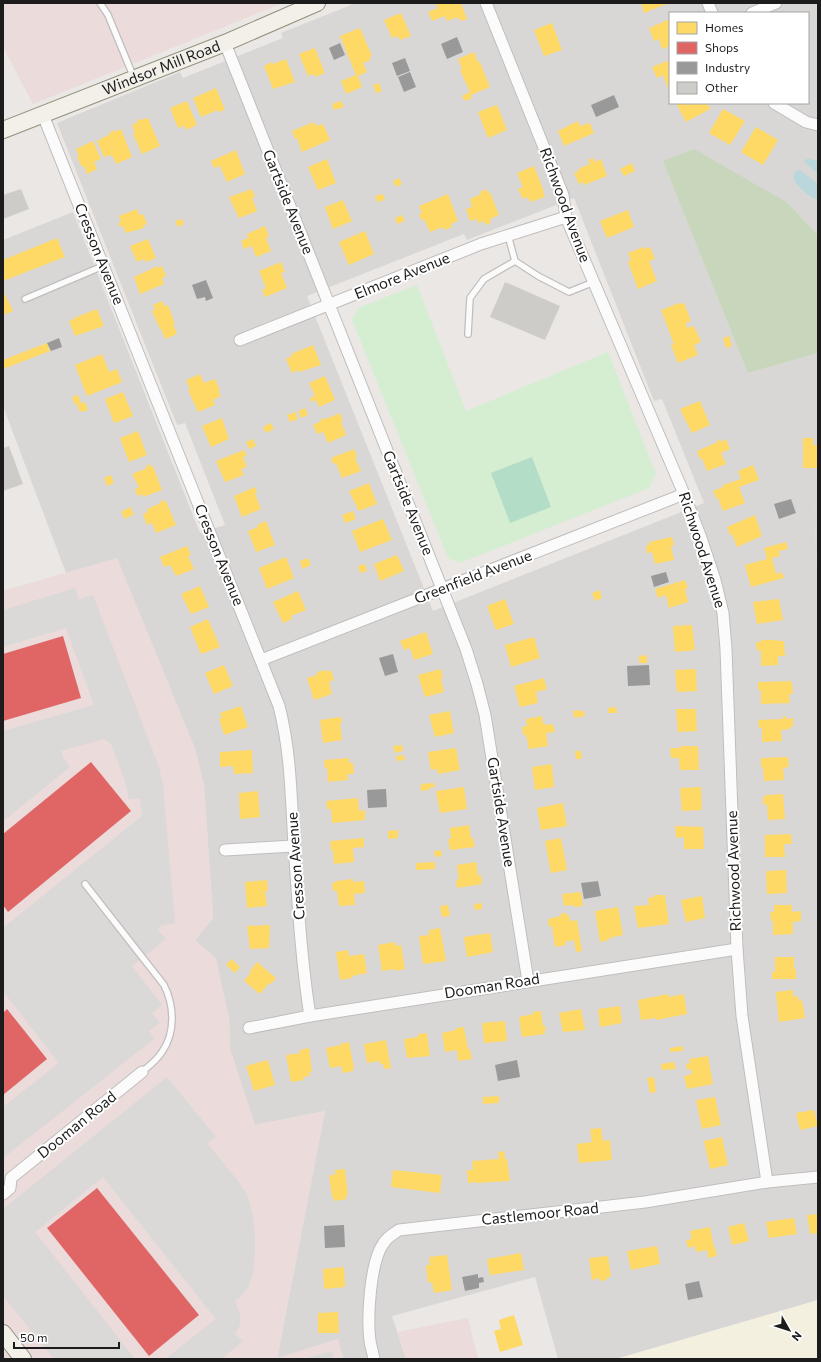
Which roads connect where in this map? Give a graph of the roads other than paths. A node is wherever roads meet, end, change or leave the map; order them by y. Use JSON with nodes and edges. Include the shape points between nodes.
{"nodes":[{"id":1,"x":100,"y":3,"type":"edge"},
{"id":2,"x":317,"y":3,"type":"edge"},
{"id":3,"x":486,"y":3,"type":"edge"},
{"id":4,"x":776,"y":3,"type":"edge"},
{"id":5,"x":754,"y":12,"type":"edge"},
{"id":6,"x":225,"y":42,"type":"junction"},
{"id":7,"x":134,"y":78,"type":"junction"},
{"id":8,"x":776,"y":104,"type":"edge"},
{"id":9,"x":43,"y":115,"type":"junction"},
{"id":10,"x":818,"y":125,"type":"edge"},
{"id":11,"x":3,"y":130,"type":"edge"},
{"id":12,"x":566,"y":217,"type":"junction"},
{"id":13,"x":508,"y":235,"type":"junction"},
{"id":14,"x":515,"y":262,"type":"junction"},
{"id":15,"x":103,"y":266,"type":"junction"},
{"id":16,"x":594,"y":282,"type":"junction"},
{"id":17,"x":25,"y":299,"type":"dead end"},
{"id":18,"x":329,"y":305,"type":"junction"},
{"id":19,"x":468,"y":334,"type":"dead end"},
{"id":20,"x":240,"y":340,"type":"dead end"},
{"id":21,"x":684,"y":494,"type":"junction"},
{"id":22,"x":442,"y":589,"type":"junction"},
{"id":23,"x":262,"y":660,"type":"junction"},
{"id":24,"x":294,"y":846,"type":"junction"},
{"id":25,"x":225,"y":850,"type":"dead end"},
{"id":26,"x":85,"y":884,"type":"dead end"},
{"id":27,"x":737,"y":949,"type":"junction"},
{"id":28,"x":528,"y":981,"type":"junction"},
{"id":29,"x":310,"y":1016,"type":"junction"},
{"id":30,"x":249,"y":1028,"type":"dead end"},
{"id":31,"x":142,"y":1072,"type":"joint"},
{"id":32,"x":7,"y":1177,"type":"edge"},
{"id":33,"x":818,"y":1177,"type":"edge"},
{"id":34,"x":767,"y":1182,"type":"junction"},
{"id":35,"x":3,"y":1194,"type":"edge"},
{"id":36,"x":3,"y":1333,"type":"edge"},
{"id":37,"x":23,"y":1359,"type":"edge"},
{"id":38,"x":374,"y":1359,"type":"edge"}],
"edges":[{"from":1,"to":7,"type":"lane"},
{"from":2,"to":6,"type":"main road","name":"Windsor Mill Road"},
{"from":3,"to":12,"type":"street","name":"Richwood Avenue","via":[[563,195]]},
{"from":4,"to":5,"type":"street"},
{"from":6,"to":7,"type":"main road","name":"Windsor Mill Road"},
{"from":6,"to":18,"type":"street","name":"Gartside Avenue"},
{"from":7,"to":9,"type":"main road","name":"Windsor Mill Road"},
{"from":8,"to":10,"type":"street","via":[[806,122]]},
{"from":9,"to":11,"type":"main road","name":"Windsor Mill Road"},
{"from":9,"to":15,"type":"street","name":"Cresson Avenue"},
{"from":12,"to":13,"type":"street","name":"Elmore Avenue"},
{"from":12,"to":16,"type":"street","name":"Richwood Avenue"},
{"from":13,"to":14,"type":"lane"},
{"from":13,"to":18,"type":"street","name":"Elmore Avenue"},
{"from":14,"to":16,"type":"lane","via":[[569,292]]},
{"from":14,"to":19,"type":"lane","via":[[484,279],[470,298]]},
{"from":15,"to":17,"type":"lane"},
{"from":15,"to":23,"type":"street","name":"Cresson Avenue"},
{"from":16,"to":21,"type":"street","name":"Richwood Avenue"},
{"from":18,"to":20,"type":"street","name":"Elmore Avenue"},
{"from":18,"to":22,"type":"street","name":"Gartside Avenue"},
{"from":21,"to":22,"type":"street","name":"Greenfield Avenue"},
{"from":21,"to":27,"type":"street","name":"Richwood Avenue","via":[[715,580],[723,613]]},
{"from":22,"to":23,"type":"street","name":"Greenfield Avenue"},
{"from":22,"to":28,"type":"street","name":"Gartside Avenue","via":[[466,649],[485,715]]},
{"from":23,"to":24,"type":"street","name":"Cresson Avenue","via":[[285,730]]},
{"from":24,"to":25,"type":"street"},
{"from":24,"to":29,"type":"street","name":"Cresson Avenue","via":[[304,976]]},
{"from":26,"to":31,"type":"lane","via":[[164,985],[169,996],[171,1033],[163,1051]]},
{"from":27,"to":28,"type":"street","name":"Dooman Road"},
{"from":27,"to":34,"type":"street","name":"Richwood Avenue","via":[[742,1016]]},
{"from":28,"to":29,"type":"street","name":"Dooman Road"},
{"from":29,"to":30,"type":"street","name":"Dooman Road"},
{"from":31,"to":32,"type":"street","name":"Dooman Road"},
{"from":32,"to":35,"type":"street","name":"Dooman Road","via":[[10,1188]]},
{"from":33,"to":34,"type":"street","name":"Castlemoor Road"},
{"from":34,"to":38,"type":"street","name":"Castlemoor Road","via":[[645,1202],[399,1230],[383,1243],[377,1254],[373,1273],[369,1325]]},
{"from":36,"to":37,"type":"main road"}]}
